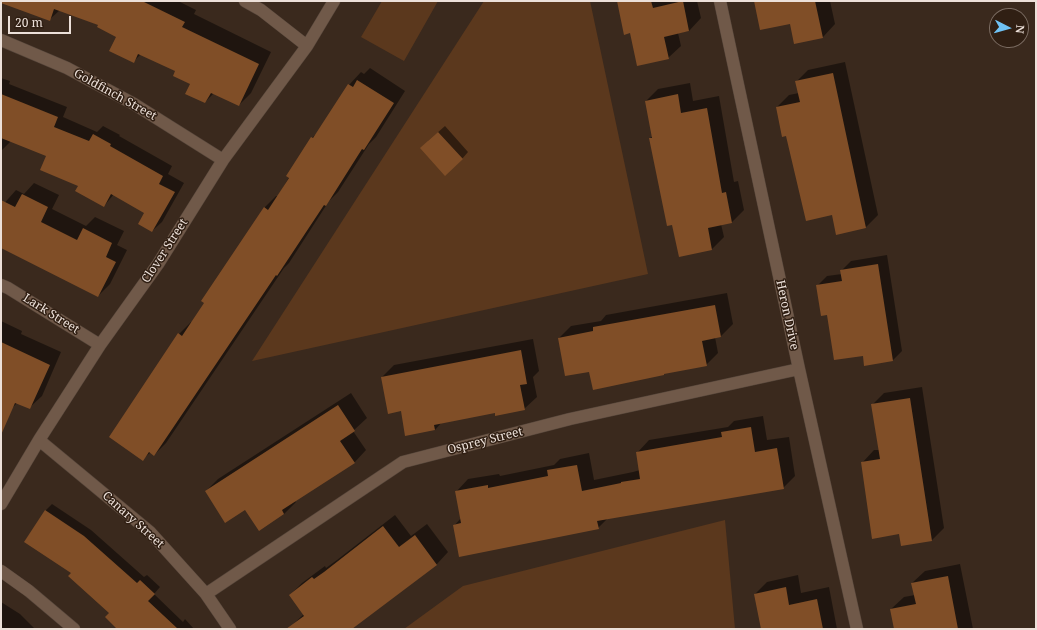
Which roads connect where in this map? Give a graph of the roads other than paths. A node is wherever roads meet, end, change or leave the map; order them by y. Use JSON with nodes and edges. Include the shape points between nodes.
{"nodes":[{"id":1,"x":245,"y":1,"type":"edge"},
{"id":2,"x":334,"y":1,"type":"edge"},
{"id":3,"x":720,"y":1,"type":"edge"},
{"id":4,"x":1,"y":40,"type":"edge"},
{"id":5,"x":307,"y":46,"type":"junction"},
{"id":6,"x":223,"y":160,"type":"junction"},
{"id":7,"x":1,"y":285,"type":"edge"},
{"id":8,"x":100,"y":345,"type":"junction"},
{"id":9,"x":799,"y":369,"type":"junction"},
{"id":10,"x":39,"y":440,"type":"junction"},
{"id":11,"x":1,"y":504,"type":"edge"},
{"id":12,"x":1,"y":571,"type":"edge"},
{"id":13,"x":206,"y":594,"type":"junction"},
{"id":14,"x":74,"y":629,"type":"edge"},
{"id":15,"x":230,"y":629,"type":"edge"},
{"id":16,"x":857,"y":629,"type":"edge"}],
"edges":[{"from":1,"to":5,"type":"street","via":[[261,10]]},
{"from":2,"to":5,"type":"street","name":"Clover Street"},
{"from":3,"to":9,"type":"street","name":"Heron Drive"},
{"from":4,"to":6,"type":"street","name":"Goldfinch Street","via":[[67,68],[134,104]]},
{"from":5,"to":6,"type":"street","name":"Clover Street"},
{"from":6,"to":8,"type":"street","name":"Clover Street","via":[[158,264]]},
{"from":7,"to":8,"type":"street","name":"Lark Street"},
{"from":8,"to":10,"type":"street","name":"Clover Street"},
{"from":9,"to":13,"type":"street","name":"Osprey Street","via":[[570,419],[403,462]]},
{"from":9,"to":16,"type":"street","name":"Heron Drive"},
{"from":10,"to":11,"type":"street","name":"Clover Street"},
{"from":10,"to":13,"type":"street","name":"Canary Street","via":[[150,532]]},
{"from":12,"to":14,"type":"street"},
{"from":13,"to":15,"type":"street","name":"Canary Street"}]}
